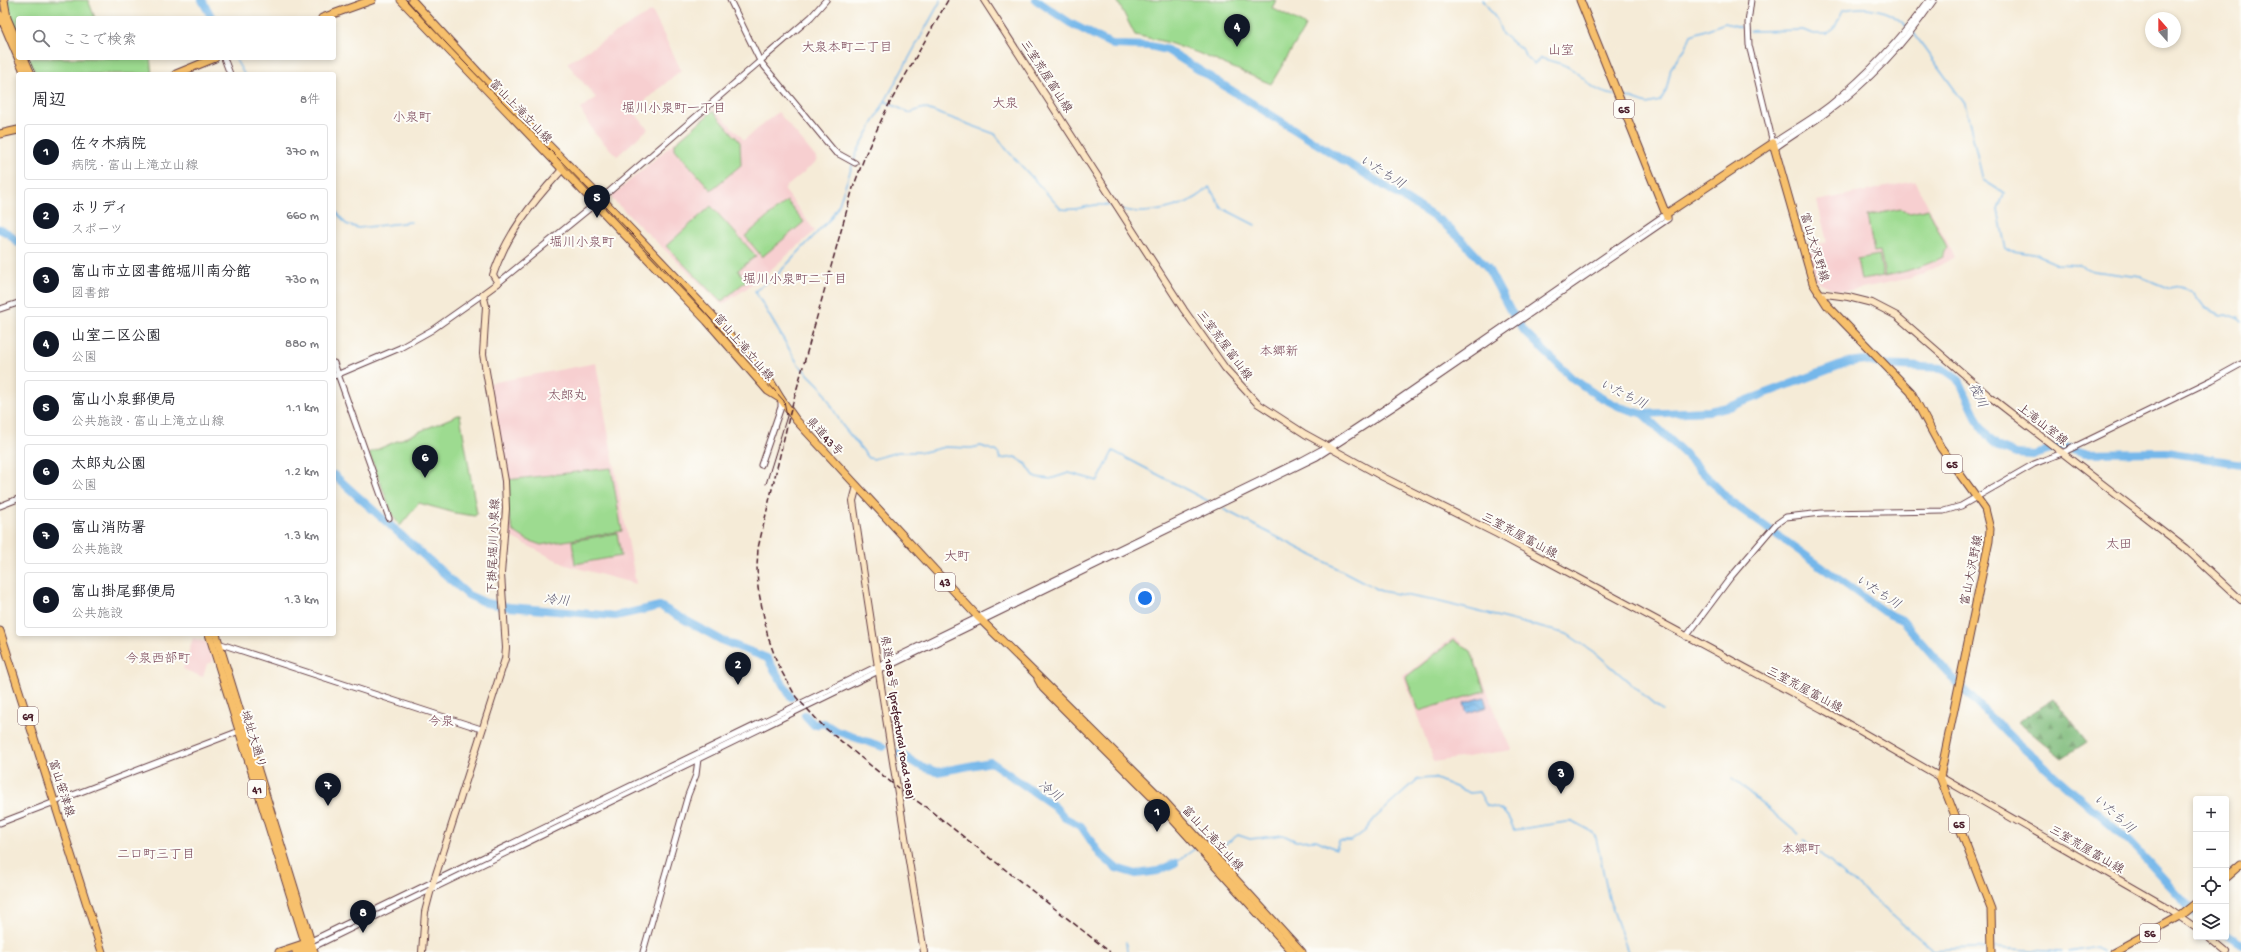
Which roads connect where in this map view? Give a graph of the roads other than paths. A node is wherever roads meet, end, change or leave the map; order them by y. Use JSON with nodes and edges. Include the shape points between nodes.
{"nodes":[{"id":1,"x":4,"y":0,"type":"edge"},
{"id":2,"x":372,"y":0,"type":"edge"},
{"id":3,"x":401,"y":0,"type":"edge"},
{"id":4,"x":412,"y":0,"type":"edge"},
{"id":5,"x":730,"y":0,"type":"edge"},
{"id":6,"x":826,"y":0,"type":"edge"},
{"id":7,"x":984,"y":0,"type":"edge"},
{"id":8,"x":1580,"y":0,"type":"edge"},
{"id":9,"x":1752,"y":0,"type":"edge"},
{"id":10,"x":1928,"y":0,"type":"edge"},
{"id":11,"x":1934,"y":0,"type":"edge"},
{"id":12,"x":0,"y":15,"type":"edge"},
{"id":13,"x":328,"y":16,"type":"edge"},
{"id":14,"x":16,"y":39,"type":"edge"},
{"id":15,"x":16,"y":53,"type":"edge"},
{"id":16,"x":19,"y":60,"type":"edge"},
{"id":17,"x":25,"y":60,"type":"edge"},
{"id":18,"x":210,"y":60,"type":"edge"},
{"id":19,"x":225,"y":60,"type":"edge"},
{"id":20,"x":760,"y":61,"type":"junction"},
{"id":21,"x":24,"y":72,"type":"edge"},
{"id":22,"x":30,"y":72,"type":"edge"},
{"id":23,"x":181,"y":72,"type":"edge"},
{"id":24,"x":229,"y":72,"type":"edge"},
{"id":25,"x":16,"y":130,"type":"edge"},
{"id":26,"x":0,"y":134,"type":"edge"},
{"id":27,"x":1774,"y":146,"type":"junction"},
{"id":28,"x":564,"y":161,"type":"junction"},
{"id":29,"x":855,"y":163,"type":"dead end"},
{"id":30,"x":561,"y":168,"type":"junction"},
{"id":31,"x":601,"y":198,"type":"junction"},
{"id":32,"x":595,"y":204,"type":"junction"},
{"id":33,"x":1667,"y":217,"type":"junction"},
{"id":34,"x":498,"y":283,"type":"junction"},
{"id":35,"x":1818,"y":292,"type":"junction"},
{"id":36,"x":483,"y":294,"type":"junction"},
{"id":37,"x":16,"y":304,"type":"edge"},
{"id":38,"x":0,"y":310,"type":"edge"},
{"id":39,"x":2241,"y":364,"type":"edge"},
{"id":40,"x":336,"y":375,"type":"edge"},
{"id":41,"x":780,"y":399,"type":"junction"},
{"id":42,"x":1330,"y":447,"type":"junction"},
{"id":43,"x":2062,"y":453,"type":"junction"},
{"id":44,"x":762,"y":465,"type":"dead end"},
{"id":45,"x":857,"y":486,"type":"junction"},
{"id":46,"x":1978,"y":497,"type":"junction"},
{"id":47,"x":16,"y":500,"type":"edge"},
{"id":48,"x":0,"y":506,"type":"edge"},
{"id":49,"x":389,"y":518,"type":"dead end"},
{"id":50,"x":2241,"y":600,"type":"edge"},
{"id":51,"x":980,"y":619,"type":"junction"},
{"id":52,"x":0,"y":631,"type":"edge"},
{"id":53,"x":1686,"y":637,"type":"junction"},
{"id":54,"x":214,"y":638,"type":"edge"},
{"id":55,"x":880,"y":668,"type":"junction"},
{"id":56,"x":1035,"y":676,"type":"junction"},
{"id":57,"x":481,"y":728,"type":"junction"},
{"id":58,"x":243,"y":729,"type":"junction"},
{"id":59,"x":698,"y":759,"type":"junction"},
{"id":60,"x":1940,"y":777,"type":"junction"},
{"id":61,"x":56,"y":801,"type":"junction"},
{"id":62,"x":0,"y":823,"type":"edge"},
{"id":63,"x":2241,"y":864,"type":"edge"},
{"id":64,"x":2229,"y":874,"type":"edge"},
{"id":65,"x":434,"y":881,"type":"junction"},
{"id":66,"x":432,"y":888,"type":"junction"},
{"id":67,"x":2195,"y":904,"type":"edge"},
{"id":68,"x":2183,"y":914,"type":"junction"},
{"id":69,"x":2193,"y":925,"type":"edge"},
{"id":70,"x":2212,"y":940,"type":"edge"},
{"id":71,"x":310,"y":947,"type":"edge"},
{"id":72,"x":102,"y":952,"type":"edge"},
{"id":73,"x":279,"y":952,"type":"edge"},
{"id":74,"x":296,"y":952,"type":"edge"},
{"id":75,"x":422,"y":952,"type":"edge"},
{"id":76,"x":644,"y":952,"type":"edge"},
{"id":77,"x":924,"y":952,"type":"edge"},
{"id":78,"x":1293,"y":952,"type":"edge"},
{"id":79,"x":1302,"y":952,"type":"edge"},
{"id":80,"x":1992,"y":952,"type":"edge"},
{"id":81,"x":2114,"y":952,"type":"edge"},
{"id":82,"x":2226,"y":952,"type":"edge"}],
"edges":[{"from":1,"to":14,"type":"main road","via":[[7,18]]},
{"from":2,"to":13,"type":"main road"},
{"from":3,"to":30,"type":"main road","name":"富山上滝立山線","number":"43"},
{"from":4,"to":28,"type":"main road","name":"富山上滝立山線","number":"43"},
{"from":5,"to":20,"type":"street"},
{"from":6,"to":20,"type":"street"},
{"from":7,"to":42,"type":"main road","name":"三室荒屋富山線","via":[[1184,310],[1225,368],[1257,403]]},
{"from":8,"to":33,"type":"main road","number":"65"},
{"from":9,"to":27,"type":"street","via":[[1748,23],[1749,45]]},
{"from":10,"to":27,"type":"street","via":[[1896,42],[1848,89]]},
{"from":11,"to":27,"type":"street","via":[[1876,70],[1831,110]]},
{"from":12,"to":15,"type":"main road"},
{"from":16,"to":21,"type":"main road"},
{"from":17,"to":22,"type":"main road"},
{"from":18,"to":23,"type":"main road"},
{"from":19,"to":24,"type":"street"},
{"from":20,"to":29,"type":"street","via":[[835,152]]},
{"from":20,"to":31,"type":"street"},
{"from":25,"to":26,"type":"main road"},
{"from":27,"to":33,"type":"main road"},
{"from":27,"to":35,"type":"main road","name":"富山大沢野線","number":"65","via":[[1813,283]]},
{"from":28,"to":30,"type":"main road"},
{"from":28,"to":31,"type":"main road","name":"富山上滝立山線","number":"43"},
{"from":30,"to":32,"type":"main road","name":"富山上滝立山線","number":"43"},
{"from":30,"to":34,"type":"main road","via":[[507,240],[493,275]]},
{"from":31,"to":32,"type":"street"},
{"from":31,"to":41,"type":"main road","name":"富山上滝立山線","number":"43","via":[[718,322],[772,384]]},
{"from":32,"to":34,"type":"street"},
{"from":32,"to":41,"type":"main road","name":"富山上滝立山線","number":"43","via":[[707,320],[768,391]]},
{"from":33,"to":42,"type":"street"},
{"from":34,"to":36,"type":"main road"},
{"from":35,"to":43,"type":"main road","name":"上滝山室線","via":[[1848,296],[1872,303],[1897,316],[1938,354]]},
{"from":35,"to":46,"type":"main road","name":"富山大沢野線","number":"65","via":[[1827,305],[1906,385],[1942,448]]},
{"from":36,"to":40,"type":"street","via":[[413,341]]},
{"from":36,"to":57,"type":"main road","name":"下掛尾堀川小泉線","via":[[486,306],[483,354],[505,481],[506,509],[501,574],[506,636],[505,659]]},
{"from":37,"to":38,"type":"street"},
{"from":39,"to":43,"type":"street"},
{"from":40,"to":49,"type":"street"},
{"from":41,"to":44,"type":"street","via":[[781,407]]},
{"from":41,"to":45,"type":"main road","name":"県道43号","number":"43"},
{"from":42,"to":51,"type":"street"},
{"from":42,"to":53,"type":"main road","name":"三室荒屋富山線"},
{"from":43,"to":46,"type":"street","via":[[2034,464]]},
{"from":43,"to":50,"type":"main road","name":"上滝山室線","via":[[2185,548]]},
{"from":45,"to":51,"type":"main road","name":"富山上滝立山線","number":"43"},
{"from":45,"to":55,"type":"main road","name":"県道188号 (prefectural road 188)","via":[[853,501]]},
{"from":46,"to":53,"type":"street","via":[[1944,511],[1786,517],[1776,524],[1730,578]]},
{"from":46,"to":60,"type":"main road","name":"富山大沢野線","number":"65","via":[[1988,517],[1990,529]]},
{"from":47,"to":48,"type":"street"},
{"from":51,"to":55,"type":"street"},
{"from":51,"to":56,"type":"main road","name":"富山上滝立山線","number":"43"},
{"from":52,"to":61,"type":"main road","name":"富山笹津線","number":"69"},
{"from":53,"to":60,"type":"main road","name":"三室荒屋富山線","via":[[1822,709]]},
{"from":54,"to":57,"type":"street"},
{"from":54,"to":58,"type":"main road","name":"城址大通り","number":"41"},
{"from":55,"to":59,"type":"street"},
{"from":55,"to":65,"type":"street"},
{"from":55,"to":77,"type":"main road","name":"県道188号 (prefectural road 188)","via":[[889,741]]},
{"from":56,"to":78,"type":"main road","name":"富山上滝立山線","number":"43","via":[[1043,688],[1158,803]]},
{"from":56,"to":79,"type":"main road","name":"富山上滝立山線","number":"43","via":[[1047,684],[1165,802]]},
{"from":57,"to":65,"type":"main road","name":"下掛尾堀川小泉線"},
{"from":58,"to":61,"type":"street"},
{"from":58,"to":71,"type":"main road","name":"城址大通り","number":"41"},
{"from":59,"to":66,"type":"street"},
{"from":59,"to":76,"type":"street","via":[[696,775],[688,795]]},
{"from":60,"to":68,"type":"main road","name":"三室荒屋富山線"},
{"from":60,"to":80,"type":"main road","number":"65","via":[[1991,909]]},
{"from":61,"to":62,"type":"street"},
{"from":61,"to":72,"type":"main road","name":"富山笹津線","number":"69"},
{"from":63,"to":64,"type":"main road"},
{"from":65,"to":66,"type":"main road","name":"下掛尾堀川小泉線"},
{"from":65,"to":71,"type":"street"},
{"from":66,"to":71,"type":"street"},
{"from":66,"to":75,"type":"main road","name":"下掛尾堀川小泉線","via":[[425,912]]},
{"from":67,"to":68,"type":"main road","number":"56"},
{"from":68,"to":69,"type":"main road","name":"三室荒屋富山線"},
{"from":68,"to":81,"type":"main road","number":"56"},
{"from":70,"to":82,"type":"main road"},
{"from":71,"to":73,"type":"main road"},
{"from":71,"to":74,"type":"main road"}]}
